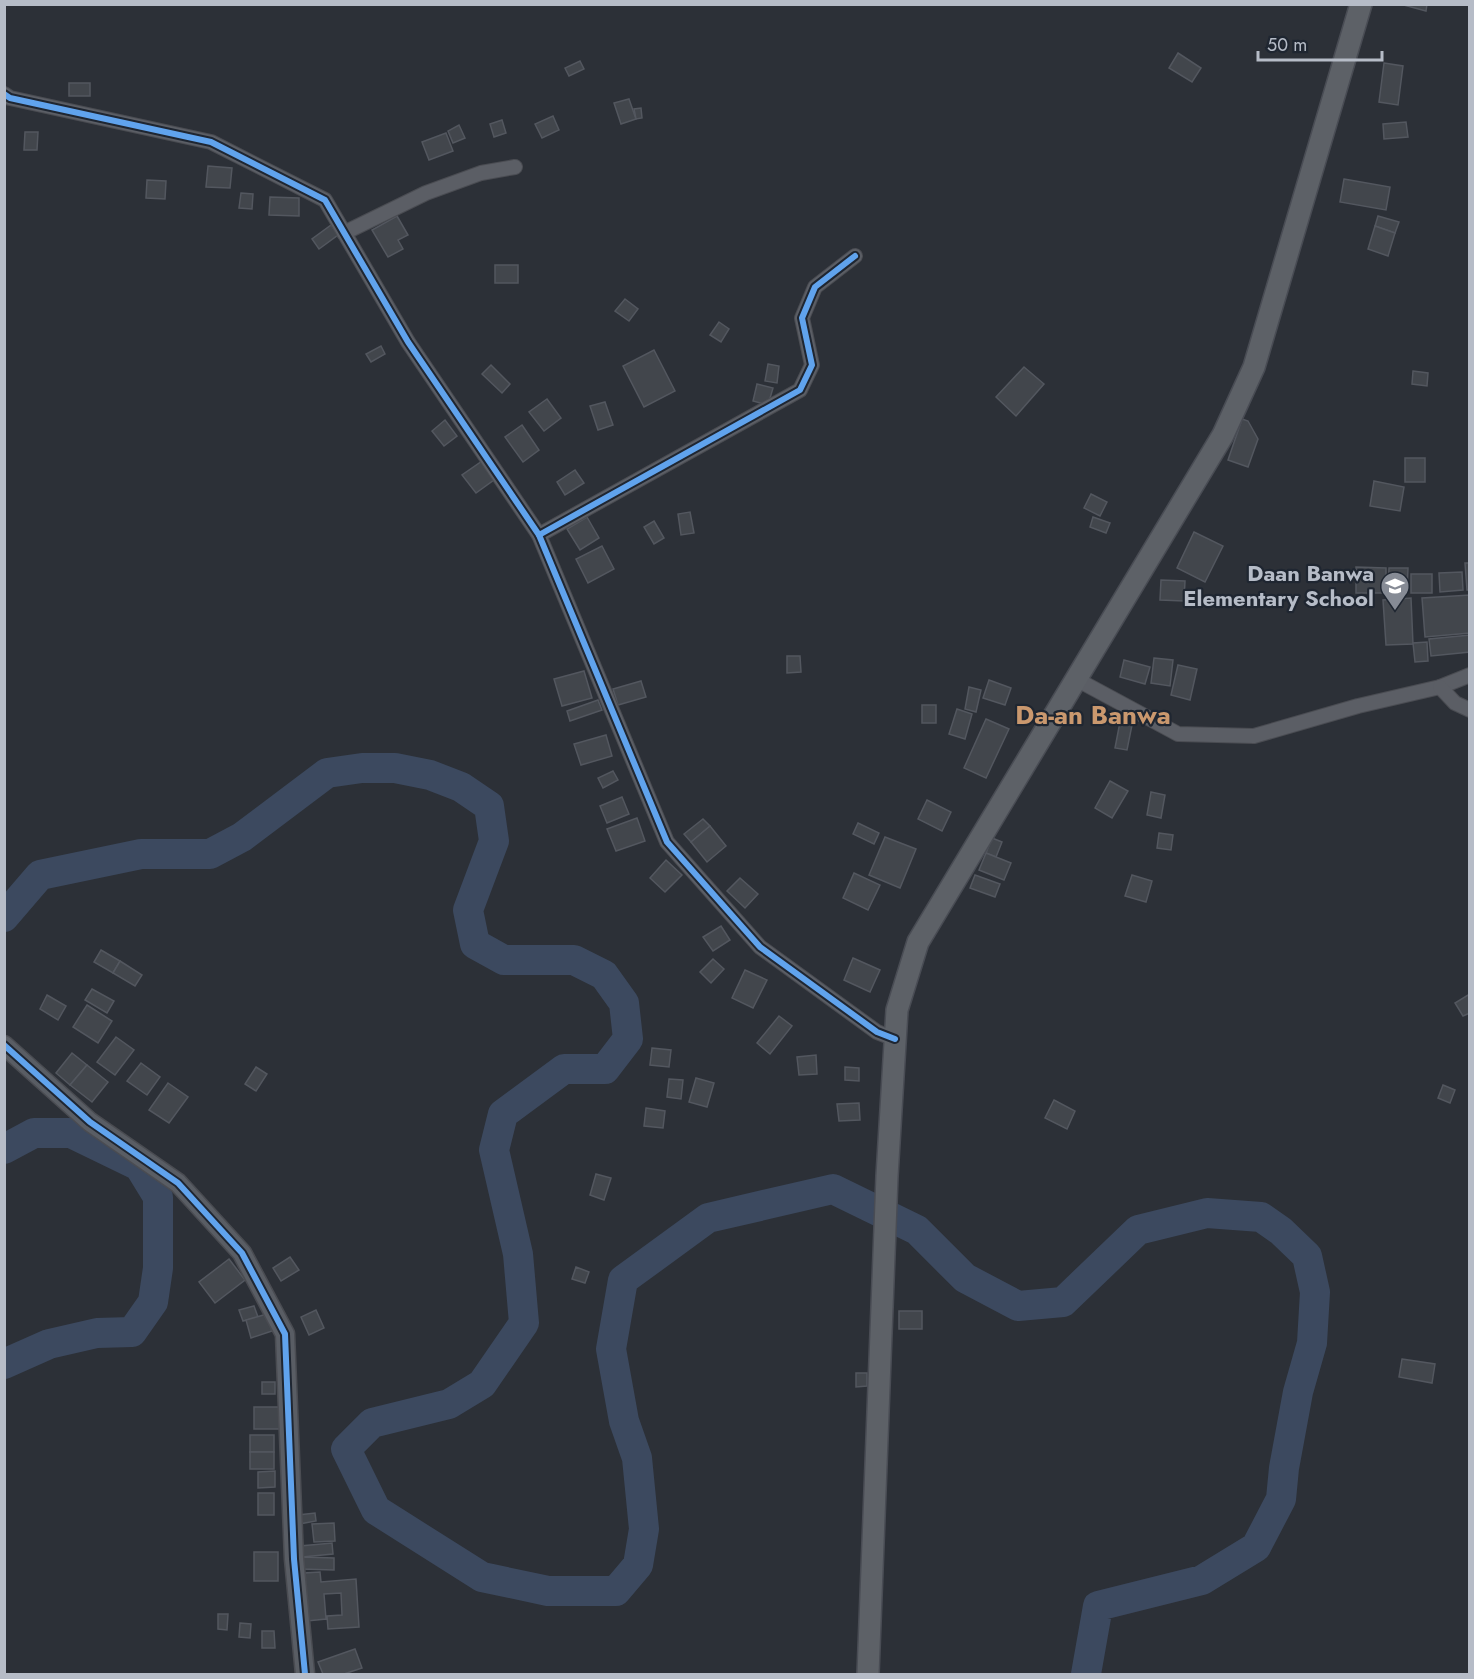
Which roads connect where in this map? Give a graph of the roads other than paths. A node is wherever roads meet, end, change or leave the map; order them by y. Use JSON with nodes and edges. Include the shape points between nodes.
{"nodes":[{"id":1,"x":1361,"y":4,"type":"edge"},
{"id":2,"x":4,"y":94,"type":"edge"},
{"id":3,"x":515,"y":166,"type":"dead end"},
{"id":4,"x":344,"y":233,"type":"junction"},
{"id":5,"x":855,"y":256,"type":"dead end"},
{"id":6,"x":539,"y":535,"type":"junction"},
{"id":7,"x":1470,"y":675,"type":"edge"},
{"id":8,"x":1076,"y":679,"type":"junction"},
{"id":9,"x":1440,"y":687,"type":"junction"},
{"id":10,"x":1470,"y":710,"type":"edge"},
{"id":11,"x":895,"y":1039,"type":"junction"},
{"id":12,"x":4,"y":1045,"type":"edge"},
{"id":13,"x":305,"y":1674,"type":"edge"},
{"id":14,"x":868,"y":1674,"type":"edge"}],
"edges":[{"from":1,"to":8,"type":"main road","via":[[1254,367],[1222,435]]},
{"from":2,"to":4,"type":"street","via":[[211,142],[325,200]]},
{"from":3,"to":4,"type":"street","via":[[481,173],[426,193]]},
{"from":4,"to":6,"type":"street","via":[[408,342]]},
{"from":5,"to":6,"type":"street","via":[[815,287],[802,318],[812,365],[800,390]]},
{"from":6,"to":11,"type":"street","via":[[668,842],[760,947],[877,1032]]},
{"from":7,"to":9,"type":"street"},
{"from":8,"to":9,"type":"street","via":[[1178,734],[1254,736]]},
{"from":8,"to":11,"type":"main road","via":[[918,942],[897,1010]]},
{"from":9,"to":10,"type":"street","via":[[1455,703]]},
{"from":11,"to":14,"type":"main road"},
{"from":12,"to":13,"type":"street","via":[[90,1122],[178,1183],[242,1253],[285,1334],[294,1559]]}]}
